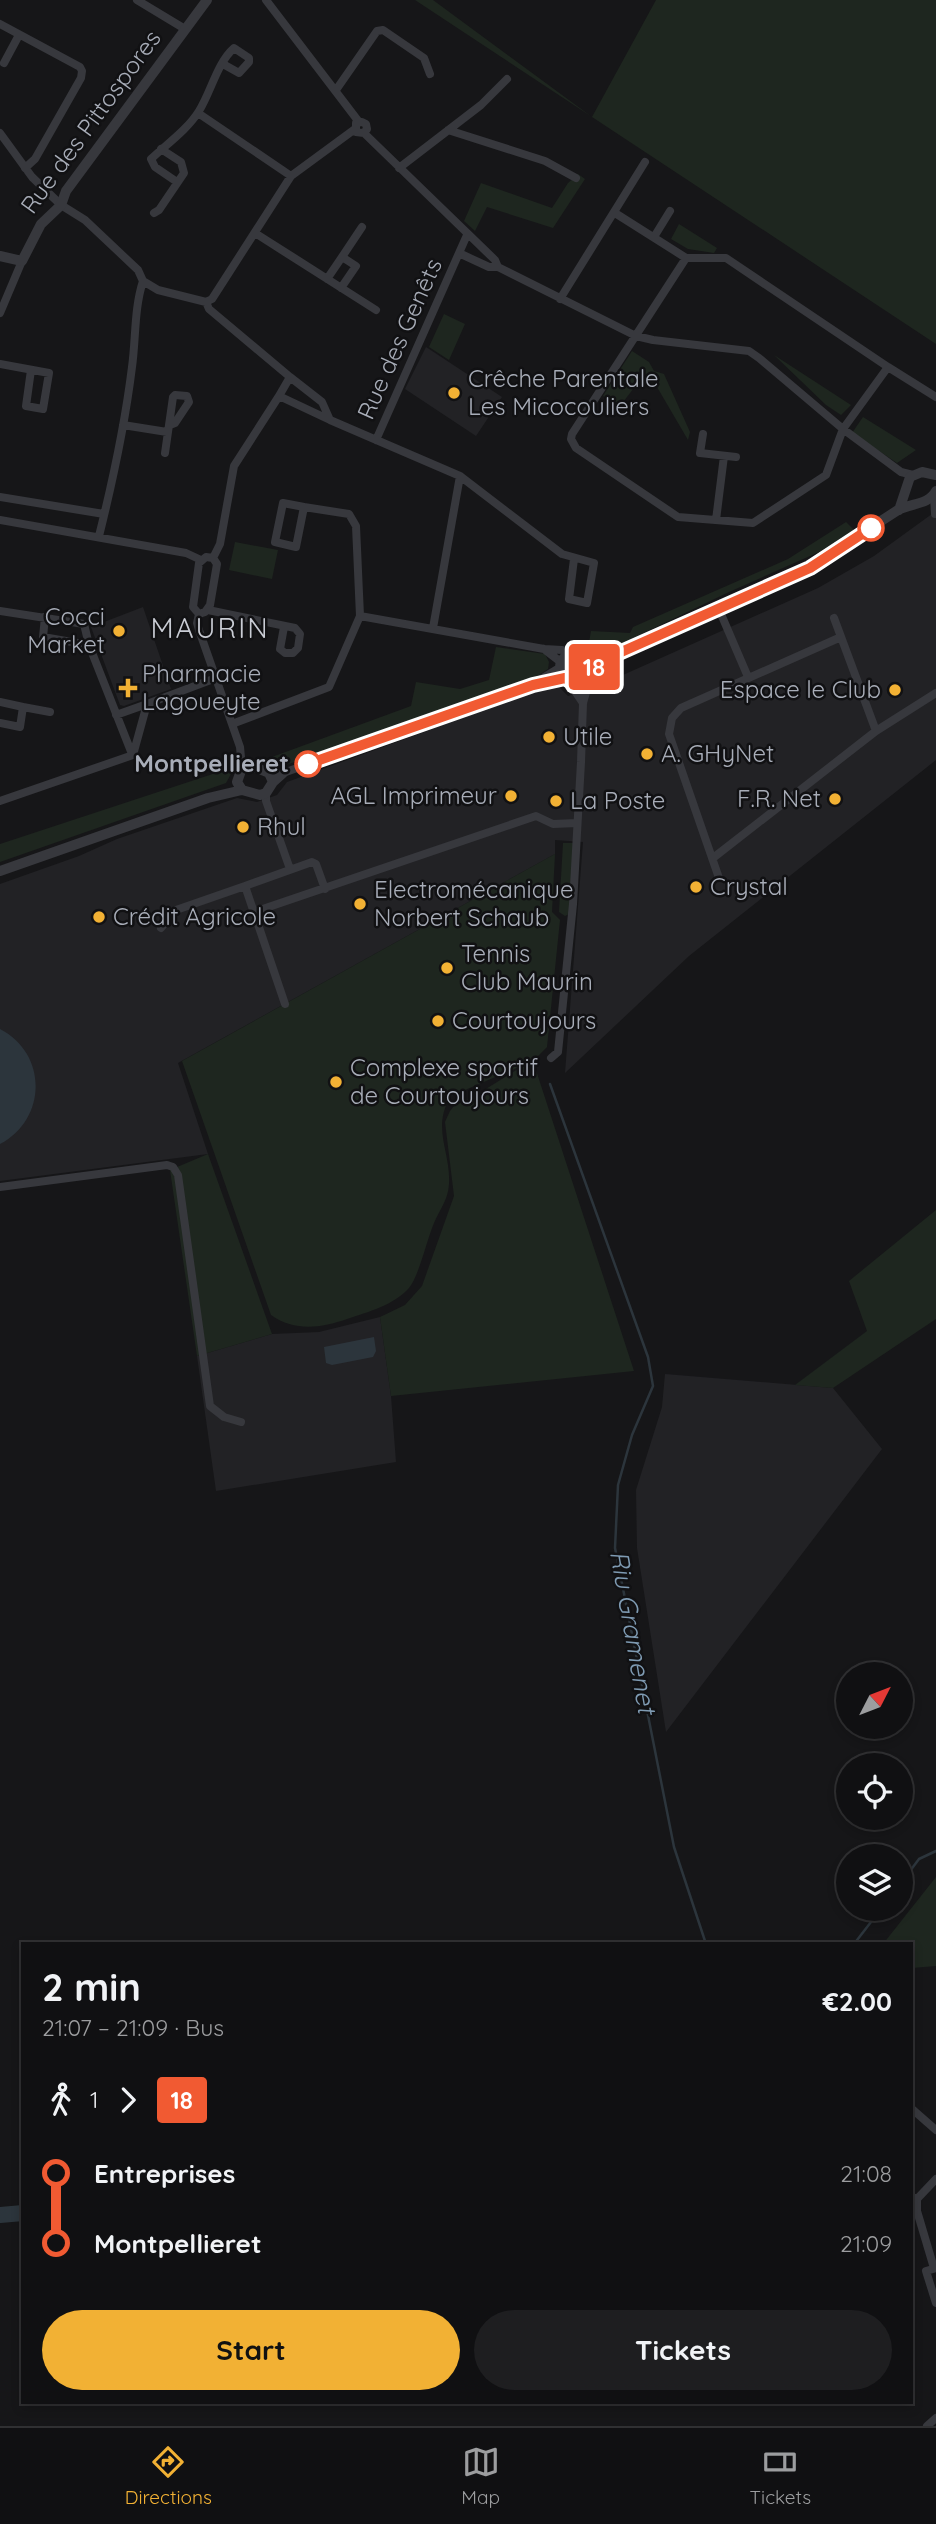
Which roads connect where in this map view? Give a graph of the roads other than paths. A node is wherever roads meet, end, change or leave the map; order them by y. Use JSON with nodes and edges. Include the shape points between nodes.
{"nodes":[{"id":1,"x":136,"y":0,"type":"edge"},
{"id":2,"x":207,"y":0,"type":"edge"},
{"id":3,"x":266,"y":0,"type":"edge"},
{"id":4,"x":0,"y":24,"type":"edge"},
{"id":5,"x":185,"y":29,"type":"junction"},
{"id":6,"x":19,"y":35,"type":"junction"},
{"id":7,"x":4,"y":63,"type":"dead end"},
{"id":8,"x":223,"y":64,"type":"dead end"},
{"id":9,"x":430,"y":74,"type":"dead end"},
{"id":10,"x":507,"y":79,"type":"dead end"},
{"id":11,"x":336,"y":90,"type":"junction"},
{"id":12,"x":198,"y":113,"type":"junction"},
{"id":13,"x":359,"y":128,"type":"junction"},
{"id":14,"x":448,"y":130,"type":"junction"},
{"id":15,"x":0,"y":133,"type":"edge"},
{"id":16,"x":161,"y":149,"type":"junction"},
{"id":17,"x":645,"y":162,"type":"dead end"},
{"id":18,"x":25,"y":168,"type":"junction"},
{"id":19,"x":398,"y":168,"type":"junction"},
{"id":20,"x":291,"y":176,"type":"junction"},
{"id":21,"x":576,"y":178,"type":"dead end"},
{"id":22,"x":177,"y":182,"type":"junction"},
{"id":23,"x":61,"y":205,"type":"junction"},
{"id":24,"x":670,"y":211,"type":"dead end"},
{"id":25,"x":154,"y":213,"type":"dead end"},
{"id":26,"x":615,"y":213,"type":"junction"},
{"id":27,"x":362,"y":227,"type":"dead end"},
{"id":28,"x":255,"y":233,"type":"junction"},
{"id":29,"x":467,"y":235,"type":"junction"},
{"id":30,"x":654,"y":237,"type":"junction"},
{"id":31,"x":461,"y":254,"type":"junction"},
{"id":32,"x":0,"y":256,"type":"edge"},
{"id":33,"x":342,"y":257,"type":"junction"},
{"id":34,"x":686,"y":258,"type":"junction"},
{"id":35,"x":22,"y":261,"type":"junction"},
{"id":36,"x":498,"y":267,"type":"junction"},
{"id":37,"x":327,"y":279,"type":"junction"},
{"id":38,"x":142,"y":281,"type":"junction"},
{"id":39,"x":341,"y":288,"type":"junction"},
{"id":40,"x":560,"y":299,"type":"junction"},
{"id":41,"x":206,"y":302,"type":"junction"},
{"id":42,"x":376,"y":310,"type":"dead end"},
{"id":43,"x":0,"y":313,"type":"edge"},
{"id":44,"x":636,"y":336,"type":"junction"},
{"id":45,"x":0,"y":364,"type":"edge"},
{"id":46,"x":888,"y":367,"type":"junction"},
{"id":47,"x":31,"y":370,"type":"junction"},
{"id":48,"x":290,"y":377,"type":"junction"},
{"id":49,"x":279,"y":396,"type":"junction"},
{"id":50,"x":936,"y":397,"type":"edge"},
{"id":51,"x":330,"y":420,"type":"junction"},
{"id":52,"x":123,"y":425,"type":"junction"},
{"id":53,"x":842,"y":429,"type":"junction"},
{"id":54,"x":703,"y":434,"type":"dead end"},
{"id":55,"x":376,"y":440,"type":"junction"},
{"id":56,"x":164,"y":453,"type":"dead end"},
{"id":57,"x":724,"y":456,"type":"junction"},
{"id":58,"x":736,"y":457,"type":"dead end"},
{"id":59,"x":901,"y":472,"type":"junction"},
{"id":60,"x":460,"y":475,"type":"junction"},
{"id":61,"x":913,"y":475,"type":"junction"},
{"id":62,"x":934,"y":478,"type":"edge"},
{"id":63,"x":907,"y":487,"type":"junction"},
{"id":64,"x":935,"y":494,"type":"edge"},
{"id":65,"x":0,"y":497,"type":"edge"},
{"id":66,"x":922,"y":502,"type":"junction"},
{"id":67,"x":304,"y":507,"type":"junction"},
{"id":68,"x":898,"y":510,"type":"junction"},
{"id":69,"x":104,"y":514,"type":"junction"},
{"id":70,"x":936,"y":515,"type":"edge"},
{"id":71,"x":0,"y":520,"type":"edge"},
{"id":72,"x":716,"y":520,"type":"junction"},
{"id":73,"x":99,"y":536,"type":"junction"},
{"id":74,"x":213,"y":558,"type":"junction"},
{"id":75,"x":201,"y":559,"type":"junction"},
{"id":76,"x":574,"y":559,"type":"junction"},
{"id":77,"x":718,"y":607,"type":"junction"},
{"id":78,"x":208,"y":610,"type":"junction"},
{"id":79,"x":0,"y":611,"type":"edge"},
{"id":80,"x":199,"y":614,"type":"junction"},
{"id":81,"x":360,"y":616,"type":"junction"},
{"id":82,"x":45,"y":617,"type":"junction"},
{"id":83,"x":834,"y":618,"type":"dead end"},
{"id":84,"x":284,"y":627,"type":"dead end"},
{"id":85,"x":433,"y":628,"type":"junction"},
{"id":86,"x":841,"y":638,"type":"junction"},
{"id":87,"x":89,"y":645,"type":"junction"},
{"id":88,"x":544,"y":649,"type":"junction"},
{"id":89,"x":572,"y":654,"type":"junction"},
{"id":90,"x":588,"y":669,"type":"junction"},
{"id":91,"x":564,"y":672,"type":"junction"},
{"id":92,"x":748,"y":677,"type":"junction"},
{"id":93,"x":216,"y":678,"type":"junction"},
{"id":94,"x":533,"y":685,"type":"joint"},
{"id":95,"x":936,"y":694,"type":"edge"},
{"id":96,"x":0,"y":702,"type":"edge"},
{"id":97,"x":583,"y":703,"type":"junction"},
{"id":98,"x":148,"y":704,"type":"junction"},
{"id":99,"x":23,"y":707,"type":"junction"},
{"id":100,"x":50,"y":712,"type":"dead end"},
{"id":101,"x":116,"y":715,"type":"junction"},
{"id":102,"x":0,"y":723,"type":"edge"},
{"id":103,"x":232,"y":724,"type":"junction"},
{"id":104,"x":876,"y":732,"type":"junction"},
{"id":105,"x":133,"y":755,"type":"junction"},
{"id":106,"x":247,"y":767,"type":"junction"},
{"id":107,"x":283,"y":773,"type":"joint"},
{"id":108,"x":271,"y":777,"type":"junction"},
{"id":109,"x":240,"y":786,"type":"junction"},
{"id":110,"x":0,"y":794,"type":"edge"},
{"id":111,"x":264,"y":796,"type":"junction"},
{"id":112,"x":10,"y":798,"type":"junction"},
{"id":113,"x":0,"y":801,"type":"edge"},
{"id":114,"x":578,"y":822,"type":"junction"},
{"id":115,"x":713,"y":858,"type":"junction"},
{"id":116,"x":290,"y":869,"type":"junction"},
{"id":117,"x":0,"y":871,"type":"edge"},
{"id":118,"x":719,"y":878,"type":"dead end"},
{"id":119,"x":245,"y":886,"type":"junction"},
{"id":120,"x":324,"y":889,"type":"junction"},
{"id":121,"x":254,"y":912,"type":"junction"},
{"id":122,"x":161,"y":928,"type":"dead end"},
{"id":123,"x":285,"y":1004,"type":"dead end"},
{"id":124,"x":551,"y":1058,"type":"dead end"},
{"id":125,"x":0,"y":1187,"type":"edge"},
{"id":126,"x":241,"y":1422,"type":"dead end"},
{"id":127,"x":913,"y":2110,"type":"edge"},
{"id":128,"x":936,"y":2130,"type":"edge"},
{"id":129,"x":936,"y":2179,"type":"edge"},
{"id":130,"x":914,"y":2198,"type":"edge"},
{"id":131,"x":935,"y":2268,"type":"edge"},
{"id":132,"x":936,"y":2304,"type":"edge"},
{"id":133,"x":936,"y":2418,"type":"edge"},
{"id":134,"x":927,"y":2426,"type":"edge"}],
"edges":[{"from":1,"to":5,"type":"street"},
{"from":2,"to":5,"type":"street","name":"Rue des Pittospores"},
{"from":3,"to":11,"type":"street"},
{"from":4,"to":6,"type":"street"},
{"from":5,"to":23,"type":"street","name":"Rue des Pittospores","via":[[66,191]]},
{"from":6,"to":7,"type":"street"},
{"from":6,"to":18,"type":"street","via":[[82,71],[35,159]]},
{"from":8,"to":12,"type":"street"},
{"from":9,"to":11,"type":"street","via":[[424,58],[383,30],[377,31]]},
{"from":10,"to":14,"type":"street"},
{"from":11,"to":13,"type":"street"},
{"from":12,"to":16,"type":"street"},
{"from":12,"to":20,"type":"street"},
{"from":13,"to":19,"type":"street"},
{"from":13,"to":20,"type":"street"},
{"from":14,"to":19,"type":"street"},
{"from":14,"to":21,"type":"street","via":[[545,161]]},
{"from":15,"to":18,"type":"street"},
{"from":16,"to":22,"type":"street","via":[[181,162],[184,173]]},
{"from":16,"to":22,"type":"street","via":[[151,163]]},
{"from":17,"to":26,"type":"street"},
{"from":18,"to":23,"type":"street"},
{"from":19,"to":29,"type":"street"},
{"from":20,"to":28,"type":"street"},
{"from":22,"to":25,"type":"street"},
{"from":23,"to":35,"type":"street","name":"Rue des Pittospores","via":[[41,224]]},
{"from":23,"to":38,"type":"street","via":[[94,228],[138,270]]},
{"from":24,"to":30,"type":"street"},
{"from":26,"to":30,"type":"street"},
{"from":26,"to":40,"type":"street"},
{"from":27,"to":33,"type":"street"},
{"from":28,"to":37,"type":"street"},
{"from":28,"to":41,"type":"street"},
{"from":29,"to":31,"type":"street","name":"Rue des Genêts"},
{"from":29,"to":36,"type":"street"},
{"from":30,"to":34,"type":"street"},
{"from":31,"to":36,"type":"street"},
{"from":31,"to":55,"type":"street","name":"Rue des Genêts"},
{"from":32,"to":35,"type":"street"},
{"from":33,"to":37,"type":"street"},
{"from":33,"to":39,"type":"street","via":[[356,266]]},
{"from":34,"to":44,"type":"street"},
{"from":34,"to":46,"type":"street","via":[[726,258]]},
{"from":35,"to":43,"type":"street","name":"Rue des Pittospores"},
{"from":36,"to":40,"type":"street"},
{"from":37,"to":39,"type":"street"},
{"from":38,"to":41,"type":"street","via":[[158,290]]},
{"from":38,"to":52,"type":"street"},
{"from":39,"to":42,"type":"street"},
{"from":40,"to":44,"type":"street"},
{"from":41,"to":48,"type":"street"},
{"from":44,"to":53,"type":"street","via":[[749,351]]},
{"from":44,"to":72,"type":"street","via":[[572,434],[573,443],[678,517]]},
{"from":45,"to":47,"type":"street"},
{"from":46,"to":50,"type":"street"},
{"from":46,"to":53,"type":"street"},
{"from":47,"to":47,"type":"street","via":[[26,406],[43,409],[49,373]]},
{"from":48,"to":49,"type":"street"},
{"from":48,"to":51,"type":"street","via":[[322,402]]},
{"from":49,"to":51,"type":"street"},
{"from":49,"to":74,"type":"street","via":[[234,466],[220,544]]},
{"from":51,"to":55,"type":"street"},
{"from":52,"to":56,"type":"street","via":[[169,428]]},
{"from":52,"to":69,"type":"street"},
{"from":53,"to":59,"type":"street"},
{"from":53,"to":72,"type":"street","via":[[826,475],[752,523]]},
{"from":54,"to":57,"type":"street","via":[[700,453]]},
{"from":55,"to":60,"type":"street"},
{"from":57,"to":58,"type":"street"},
{"from":57,"to":72,"type":"street"},
{"from":59,"to":61,"type":"street"},
{"from":59,"to":63,"type":"street"},
{"from":60,"to":76,"type":"street"},
{"from":60,"to":85,"type":"street"},
{"from":61,"to":62,"type":"street","via":[[922,472]]},
{"from":61,"to":63,"type":"street"},
{"from":63,"to":66,"type":"street","via":[[911,498]]},
{"from":63,"to":68,"type":"street"},
{"from":64,"to":66,"type":"street"},
{"from":64,"to":70,"type":"street"},
{"from":65,"to":69,"type":"street"},
{"from":66,"to":68,"type":"street"},
{"from":66,"to":70,"type":"street"},
{"from":67,"to":67,"type":"street","via":[[283,503],[275,542],[296,547]]},
{"from":67,"to":81,"type":"street","via":[[349,514],[356,526]]},
{"from":68,"to":77,"type":"street","via":[[810,568]]},
{"from":69,"to":73,"type":"street"},
{"from":71,"to":73,"type":"street"},
{"from":73,"to":75,"type":"street"},
{"from":74,"to":75,"type":"street"},
{"from":74,"to":78,"type":"street","via":[[217,564]]},
{"from":75,"to":80,"type":"street","via":[[193,607]]},
{"from":76,"to":76,"type":"street","via":[[569,600],[587,603],[594,563]]},
{"from":77,"to":90,"type":"street"},
{"from":77,"to":92,"type":"street"},
{"from":78,"to":80,"type":"street"},
{"from":78,"to":84,"type":"street"},
{"from":79,"to":82,"type":"street"},
{"from":80,"to":93,"type":"street","via":[[199,630]]},
{"from":81,"to":85,"type":"street"},
{"from":81,"to":103,"type":"street","via":[[329,687]]},
{"from":82,"to":87,"type":"street","via":[[84,624]]},
{"from":82,"to":87,"type":"street","via":[[43,637]]},
{"from":83,"to":86,"type":"street"},
{"from":85,"to":88,"type":"street"},
{"from":86,"to":92,"type":"street"},
{"from":86,"to":104,"type":"street"},
{"from":87,"to":101,"type":"street"},
{"from":88,"to":89,"type":"street"},
{"from":88,"to":91,"type":"street"},
{"from":89,"to":90,"type":"street","via":[[580,654]]},
{"from":89,"to":91,"type":"street"},
{"from":90,"to":91,"type":"street","via":[[576,683]]},
{"from":90,"to":97,"type":"street"},
{"from":91,"to":94,"type":"street"},
{"from":91,"to":97,"type":"street"},
{"from":92,"to":115,"type":"street","via":[[681,708],[672,718],[669,734]]},
{"from":93,"to":98,"type":"street"},
{"from":93,"to":103,"type":"street"},
{"from":94,"to":107,"type":"street"},
{"from":95,"to":104,"type":"street"},
{"from":96,"to":99,"type":"street"},
{"from":97,"to":114,"type":"street"},
{"from":98,"to":101,"type":"street"},
{"from":98,"to":105,"type":"street"},
{"from":99,"to":100,"type":"street"},
{"from":99,"to":102,"type":"street","via":[[20,727]]},
{"from":101,"to":105,"type":"street"},
{"from":103,"to":106,"type":"street"},
{"from":104,"to":115,"type":"street"},
{"from":105,"to":112,"type":"street"},
{"from":106,"to":108,"type":"street"},
{"from":106,"to":109,"type":"street"},
{"from":107,"to":108,"type":"street"},
{"from":108,"to":111,"type":"street"},
{"from":109,"to":111,"type":"street"},
{"from":109,"to":117,"type":"street"},
{"from":110,"to":112,"type":"street"},
{"from":111,"to":116,"type":"street"},
{"from":112,"to":113,"type":"street"},
{"from":114,"to":120,"type":"street","via":[[553,824],[536,816]]},
{"from":114,"to":124,"type":"street","via":[[558,1052]]},
{"from":115,"to":118,"type":"street"},
{"from":116,"to":119,"type":"street"},
{"from":116,"to":120,"type":"street","via":[[316,864]]},
{"from":119,"to":121,"type":"street"},
{"from":119,"to":122,"type":"street","via":[[176,910]]},
{"from":120,"to":121,"type":"street"},
{"from":121,"to":123,"type":"street"},
{"from":125,"to":126,"type":"street","via":[[173,1167],[178,1175],[210,1406],[225,1418]]},
{"from":127,"to":128,"type":"street"},
{"from":129,"to":130,"type":"street"},
{"from":130,"to":131,"type":"street"},
{"from":131,"to":132,"type":"street","via":[[926,2271]]},
{"from":133,"to":134,"type":"street"}]}
